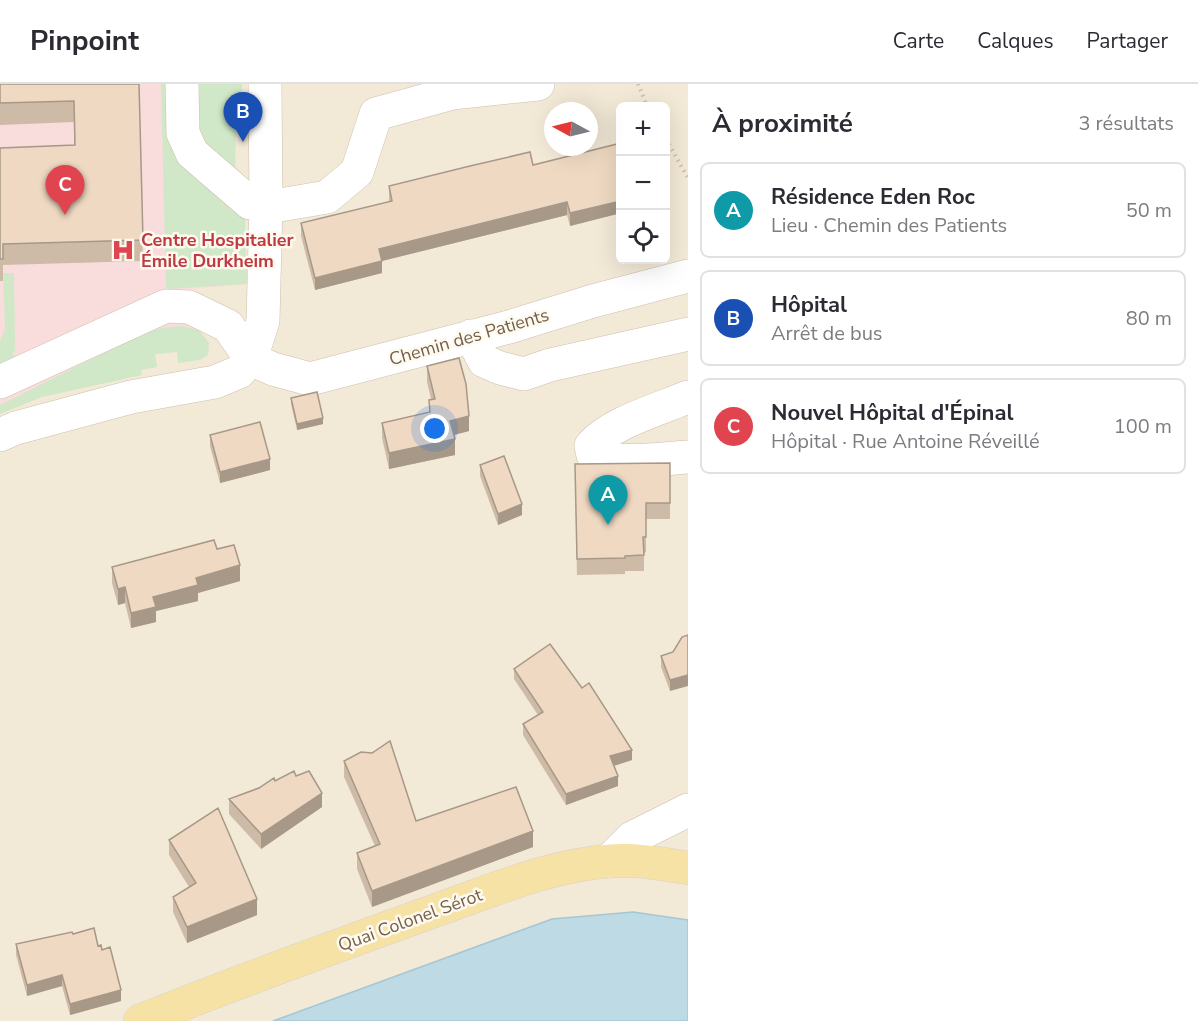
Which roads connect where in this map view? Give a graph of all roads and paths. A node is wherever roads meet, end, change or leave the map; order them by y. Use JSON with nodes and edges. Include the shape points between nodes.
{"nodes":[{"id":1,"x":182,"y":84,"type":"edge"},
{"id":2,"x":265,"y":84,"type":"edge"},
{"id":3,"x":538,"y":84,"type":"edge"},
{"id":4,"x":638,"y":84,"type":"edge"},
{"id":5,"x":645,"y":102,"type":"edge"},
{"id":6,"x":670,"y":146,"type":"edge"},
{"id":7,"x":688,"y":178,"type":"edge"},
{"id":8,"x":266,"y":203,"type":"junction"},
{"id":9,"x":688,"y":276,"type":"edge"},
{"id":10,"x":688,"y":334,"type":"edge"},
{"id":11,"x":471,"y":336,"type":"junction"},
{"id":12,"x":251,"y":359,"type":"junction"},
{"id":13,"x":0,"y":382,"type":"edge"},
{"id":14,"x":688,"y":397,"type":"edge"},
{"id":15,"x":0,"y":435,"type":"edge"},
{"id":16,"x":688,"y":457,"type":"edge"},
{"id":17,"x":688,"y":810,"type":"edge"},
{"id":18,"x":609,"y":861,"type":"junction"},
{"id":19,"x":688,"y":868,"type":"edge"},
{"id":20,"x":140,"y":1021,"type":"edge"}],
"edges":[{"from":1,"to":8,"type":"street","via":[[183,133],[192,153],[250,203]]},
{"from":2,"to":8,"type":"street"},
{"from":3,"to":8,"type":"street","via":[[452,93],[376,114],[357,172],[327,197],[280,205]]},
{"from":4,"to":5,"type":"path"},
{"from":6,"to":7,"type":"path"},
{"from":8,"to":12,"type":"street","via":[[263,321]]},
{"from":9,"to":11,"type":"street","name":"Chemin des Patients"},
{"from":10,"to":11,"type":"street","via":[[524,374],[484,361]]},
{"from":11,"to":12,"type":"street","name":"Chemin des Patients","via":[[310,379]]},
{"from":12,"to":13,"type":"street","via":[[228,326],[189,307],[166,306]]},
{"from":12,"to":15,"type":"street","via":[[239,372],[215,382],[131,396]]},
{"from":14,"to":16,"type":"street","via":[[617,426],[599,436],[591,446],[593,455],[607,460]]},
{"from":17,"to":18,"type":"street","via":[[632,838]]},
{"from":18,"to":19,"type":"main road","name":"Quai Colonel Sérot","via":[[632,860]]},
{"from":18,"to":20,"type":"main road","name":"Quai Colonel Sérot","via":[[567,867],[525,880]]}]}
